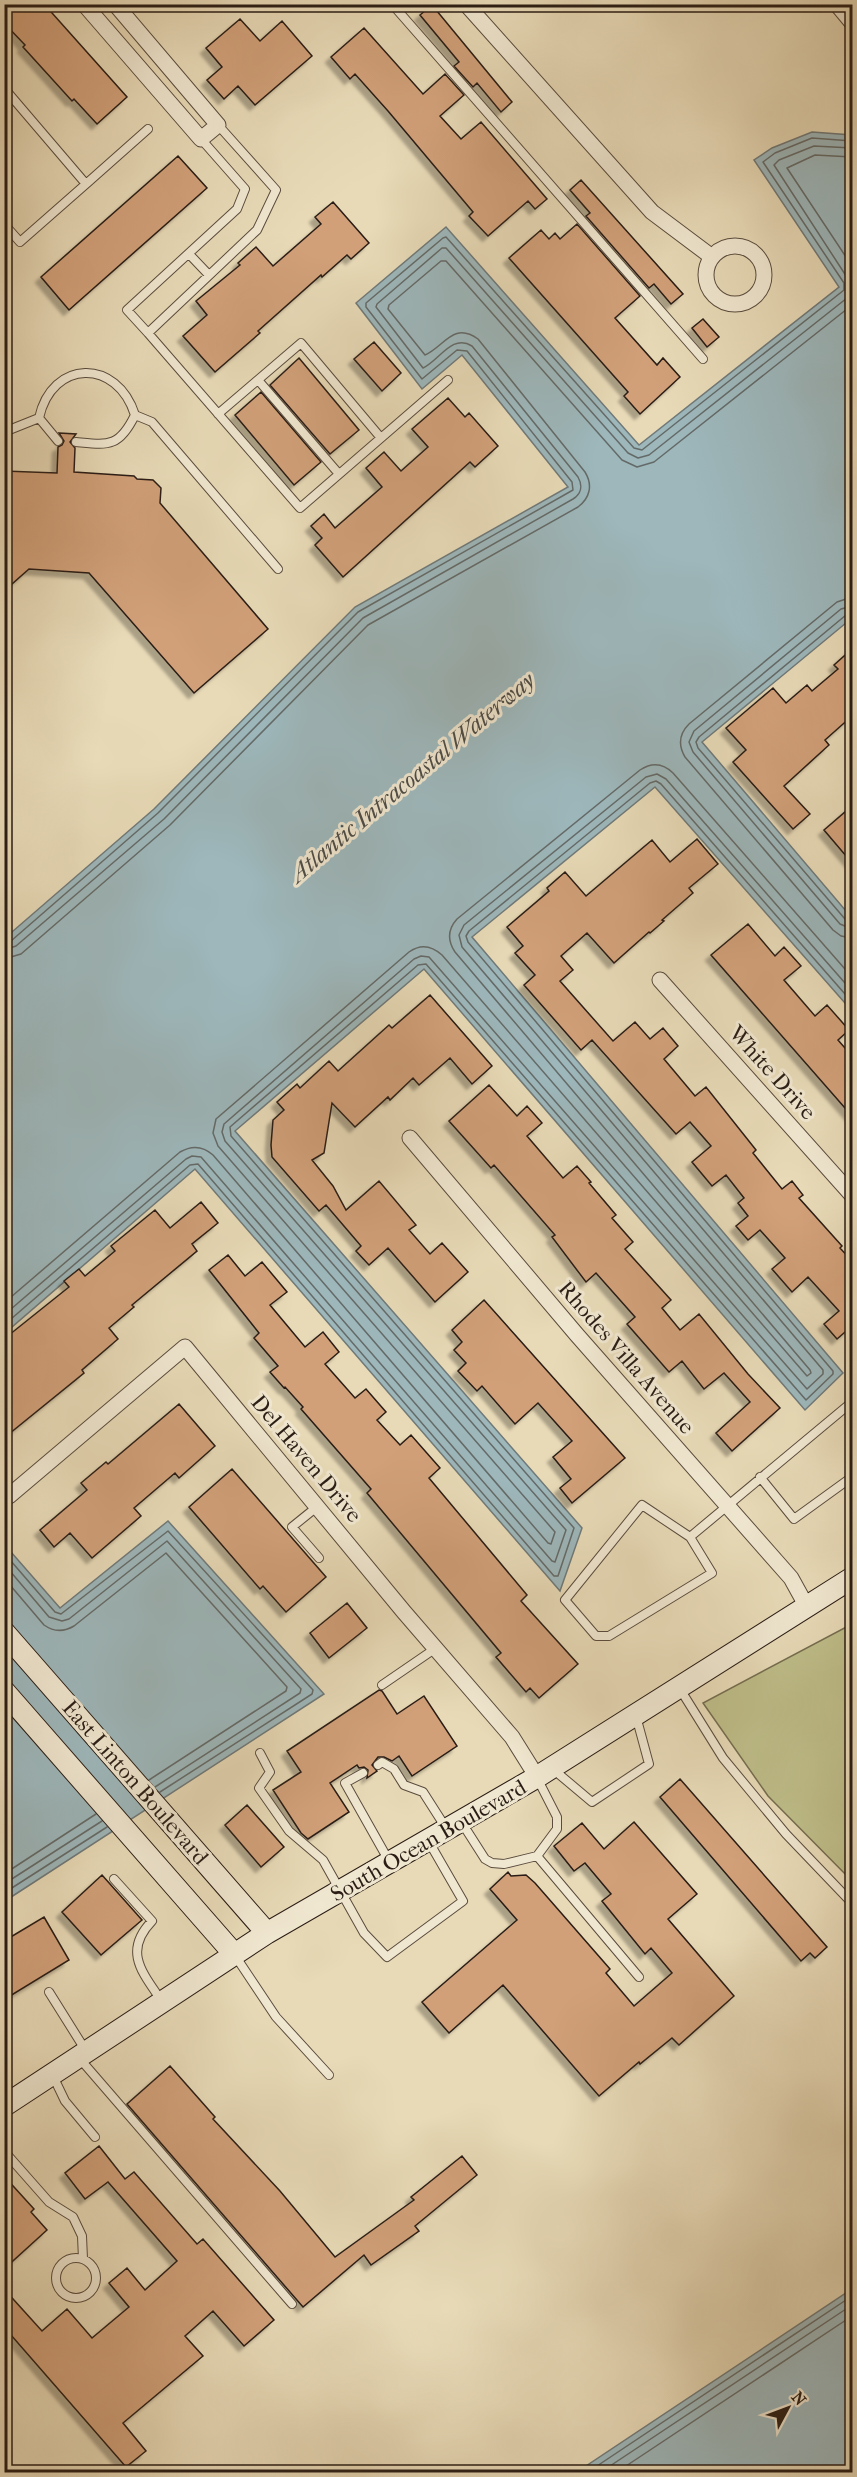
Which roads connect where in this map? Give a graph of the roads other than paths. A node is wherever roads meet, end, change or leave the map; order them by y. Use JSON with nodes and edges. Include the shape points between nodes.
{"nodes":[{"id":1,"x":84,"y":4,"type":"edge"},
{"id":2,"x":115,"y":4,"type":"edge"},
{"id":3,"x":392,"y":4,"type":"edge"},
{"id":4,"x":466,"y":4,"type":"edge"},
{"id":5,"x":832,"y":4,"type":"edge"},
{"id":6,"x":852,"y":28,"type":"edge"},
{"id":7,"x":4,"y":88,"type":"edge"},
{"id":8,"x":218,"y":124,"type":"junction"},
{"id":9,"x":148,"y":129,"type":"dead end"},
{"id":10,"x":201,"y":139,"type":"junction"},
{"id":11,"x":86,"y":184,"type":"junction"},
{"id":12,"x":4,"y":224,"type":"edge"},
{"id":13,"x":189,"y":254,"type":"junction"},
{"id":14,"x":712,"y":257,"type":"dead end"},
{"id":15,"x":209,"y":275,"type":"junction"},
{"id":16,"x":148,"y":333,"type":"junction"},
{"id":17,"x":703,"y":359,"type":"dead end"},
{"id":18,"x":258,"y":380,"type":"junction"},
{"id":19,"x":448,"y":380,"type":"dead end"},
{"id":20,"x":218,"y":414,"type":"junction"},
{"id":21,"x":135,"y":415,"type":"junction"},
{"id":22,"x":39,"y":418,"type":"junction"},
{"id":23,"x":4,"y":432,"type":"edge"},
{"id":24,"x":381,"y":438,"type":"junction"},
{"id":25,"x":58,"y":441,"type":"dead end"},
{"id":26,"x":76,"y":442,"type":"dead end"},
{"id":27,"x":339,"y":474,"type":"junction"},
{"id":28,"x":278,"y":569,"type":"dead end"},
{"id":29,"x":660,"y":980,"type":"dead end"},
{"id":30,"x":410,"y":1138,"type":"dead end"},
{"id":31,"x":852,"y":1195,"type":"edge"},
{"id":32,"x":852,"y":1402,"type":"edge"},
{"id":33,"x":760,"y":1477,"type":"junction"},
{"id":34,"x":852,"y":1477,"type":"edge"},
{"id":35,"x":9,"y":1496,"type":"dead end"},
{"id":36,"x":726,"y":1504,"type":"junction"},
{"id":37,"x":318,"y":1506,"type":"junction"},
{"id":38,"x":690,"y":1537,"type":"junction"},
{"id":39,"x":319,"y":1558,"type":"dead end"},
{"id":40,"x":852,"y":1578,"type":"edge"},
{"id":41,"x":807,"y":1607,"type":"junction"},
{"id":42,"x":4,"y":1632,"type":"edge"},
{"id":43,"x":435,"y":1648,"type":"junction"},
{"id":44,"x":382,"y":1685,"type":"dead end"},
{"id":45,"x":679,"y":1687,"type":"junction"},
{"id":46,"x":4,"y":1691,"type":"edge"},
{"id":47,"x":636,"y":1714,"type":"junction"},
{"id":48,"x":260,"y":1753,"type":"dead end"},
{"id":49,"x":378,"y":1765,"type":"dead end"},
{"id":50,"x":363,"y":1773,"type":"dead end"},
{"id":51,"x":544,"y":1773,"type":"junction"},
{"id":52,"x":454,"y":1825,"type":"junction"},
{"id":53,"x":428,"y":1840,"type":"junction"},
{"id":54,"x":537,"y":1856,"type":"junction"},
{"id":55,"x":390,"y":1862,"type":"junction"},
{"id":56,"x":114,"y":1878,"type":"dead end"},
{"id":57,"x":339,"y":1891,"type":"junction"},
{"id":58,"x":852,"y":1903,"type":"edge"},
{"id":59,"x":267,"y":1933,"type":"junction"},
{"id":60,"x":235,"y":1955,"type":"junction"},
{"id":61,"x":639,"y":1977,"type":"dead end"},
{"id":62,"x":49,"y":1992,"type":"dead end"},
{"id":63,"x":163,"y":2003,"type":"junction"},
{"id":64,"x":82,"y":2055,"type":"junction"},
{"id":65,"x":53,"y":2074,"type":"junction"},
{"id":66,"x":329,"y":2075,"type":"dead end"},
{"id":67,"x":8,"y":2101,"type":"edge"},
{"id":68,"x":95,"y":2137,"type":"dead end"},
{"id":69,"x":4,"y":2151,"type":"edge"},
{"id":70,"x":82,"y":2259,"type":"junction"},
{"id":71,"x":292,"y":2304,"type":"dead end"}],
"edges":[{"from":1,"to":10,"type":"street"},
{"from":2,"to":8,"type":"street"},
{"from":3,"to":17,"type":"lane"},
{"from":4,"to":14,"type":"street","via":[[652,212]]},
{"from":5,"to":6,"type":"lane"},
{"from":7,"to":11,"type":"lane"},
{"from":8,"to":10,"type":"street"},
{"from":8,"to":15,"type":"lane","via":[[276,190],[257,230]]},
{"from":9,"to":11,"type":"lane"},
{"from":10,"to":13,"type":"lane","via":[[245,189],[237,209]]},
{"from":11,"to":12,"type":"lane","via":[[20,242]]},
{"from":13,"to":15,"type":"lane"},
{"from":13,"to":16,"type":"lane","via":[[128,310]]},
{"from":15,"to":16,"type":"lane"},
{"from":16,"to":20,"type":"lane"},
{"from":18,"to":20,"type":"lane"},
{"from":18,"to":24,"type":"lane","via":[[301,343]]},
{"from":18,"to":27,"type":"lane"},
{"from":19,"to":24,"type":"lane"},
{"from":20,"to":27,"type":"lane","via":[[300,508]]},
{"from":21,"to":22,"type":"lane","via":[[121,387],[108,378],[77,374],[50,390]]},
{"from":21,"to":26,"type":"lane","via":[[127,432],[108,445]]},
{"from":21,"to":28,"type":"lane","via":[[152,422]]},
{"from":22,"to":23,"type":"lane"},
{"from":22,"to":25,"type":"lane"},
{"from":24,"to":27,"type":"lane"},
{"from":29,"to":31,"type":"street","name":"White Drive"},
{"from":30,"to":36,"type":"street","name":"Rhodes Villa Avenue"},
{"from":32,"to":33,"type":"lane"},
{"from":33,"to":34,"type":"lane","via":[[794,1519]]},
{"from":33,"to":36,"type":"lane"},
{"from":35,"to":37,"type":"street","name":"Del Haven Drive","via":[[185,1347]]},
{"from":36,"to":38,"type":"lane"},
{"from":36,"to":41,"type":"street","name":"Rhodes Villa Avenue","via":[[791,1578]]},
{"from":37,"to":39,"type":"lane","via":[[292,1527]]},
{"from":37,"to":43,"type":"street","name":"Del Haven Drive"},
{"from":38,"to":38,"type":"lane","via":[[712,1573],[609,1636],[596,1636],[565,1600],[642,1505]]},
{"from":40,"to":41,"type":"main road","name":"South Ocean Boulevard"},
{"from":41,"to":45,"type":"main road","name":"South Ocean Boulevard"},
{"from":42,"to":59,"type":"main road","name":"East Linton Boulevard"},
{"from":43,"to":44,"type":"lane"},
{"from":43,"to":51,"type":"street","name":"Del Haven Drive"},
{"from":45,"to":47,"type":"main road","name":"South Ocean Boulevard"},
{"from":45,"to":58,"type":"lane","via":[[723,1758],[786,1834]]},
{"from":46,"to":60,"type":"main road","name":"East Linton Boulevard"},
{"from":47,"to":51,"type":"main road","name":"South Ocean Boulevard"},
{"from":47,"to":51,"type":"lane","via":[[649,1764],[592,1802]]},
{"from":48,"to":57,"type":"lane","via":[[270,1772],[259,1788],[289,1832],[323,1860]]},
{"from":49,"to":52,"type":"lane","via":[[382,1762],[394,1769],[404,1785],[423,1792]]},
{"from":50,"to":55,"type":"lane","via":[[345,1783]]},
{"from":51,"to":52,"type":"main road","name":"South Ocean Boulevard"},
{"from":51,"to":54,"type":"lane","via":[[557,1829]]},
{"from":52,"to":53,"type":"main road","name":"South Ocean Boulevard"},
{"from":52,"to":54,"type":"lane","via":[[492,1863]]},
{"from":53,"to":55,"type":"main road","name":"South Ocean Boulevard"},
{"from":53,"to":57,"type":"lane","via":[[463,1901],[387,1958],[364,1933]]},
{"from":54,"to":61,"type":"lane"},
{"from":55,"to":57,"type":"main road","name":"South Ocean Boulevard"},
{"from":56,"to":63,"type":"lane","via":[[152,1921],[141,1935],[137,1953],[143,1973]]},
{"from":57,"to":59,"type":"main road","name":"South Ocean Boulevard"},
{"from":59,"to":60,"type":"main road","name":"South Ocean Boulevard"},
{"from":60,"to":63,"type":"main road","name":"South Ocean Boulevard"},
{"from":60,"to":66,"type":"lane","via":[[276,2017]]},
{"from":62,"to":64,"type":"lane"},
{"from":63,"to":64,"type":"main road","name":"South Ocean Boulevard"},
{"from":64,"to":65,"type":"main road","name":"South Ocean Boulevard"},
{"from":64,"to":71,"type":"lane"},
{"from":65,"to":67,"type":"main road","name":"South Ocean Boulevard"},
{"from":65,"to":68,"type":"lane","via":[[65,2101]]},
{"from":69,"to":70,"type":"lane","via":[[49,2202],[73,2217],[82,2236]]},
{"from":70,"to":70,"type":"lane","via":[[69,2259],[59,2268],[57,2282],[70,2297],[84,2296],[94,2287],[96,2274],[89,2262]]}]}
